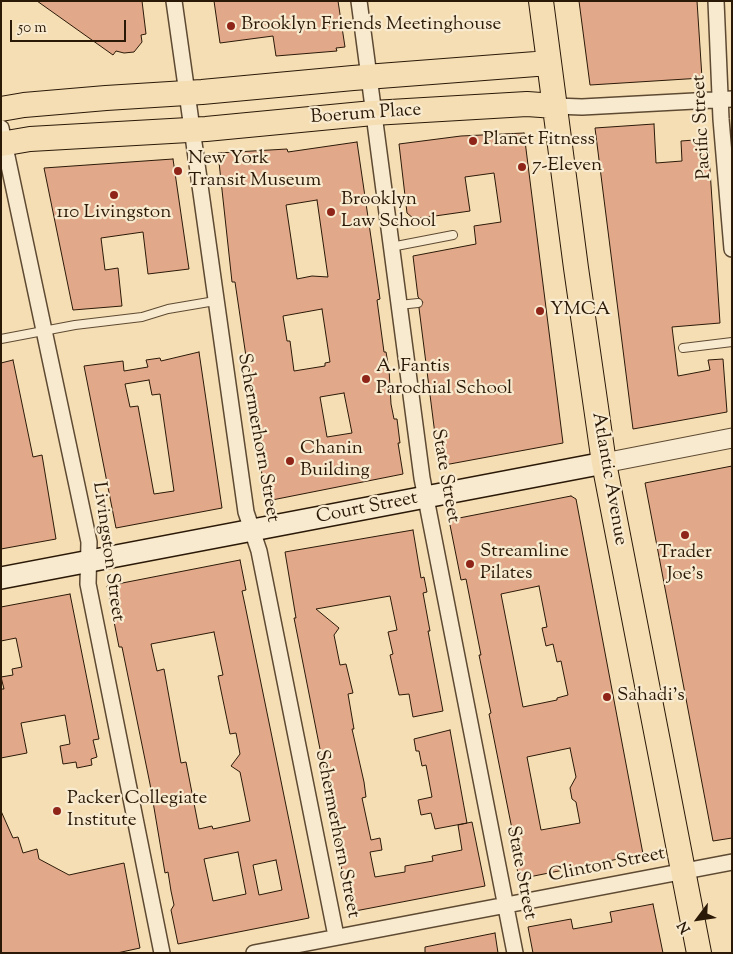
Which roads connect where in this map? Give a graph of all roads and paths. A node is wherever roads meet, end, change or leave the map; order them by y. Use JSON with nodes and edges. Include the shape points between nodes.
{"nodes":[{"id":1,"x":174,"y":1,"type":"edge"},
{"id":2,"x":359,"y":1,"type":"edge"},
{"id":3,"x":541,"y":1,"type":"edge"},
{"id":4,"x":716,"y":1,"type":"edge"},
{"id":5,"x":549,"y":63,"type":"junction"},
{"id":6,"x":368,"y":77,"type":"junction"},
{"id":7,"x":186,"y":93,"type":"junction"},
{"id":8,"x":726,"y":99,"type":"edge"},
{"id":9,"x":555,"y":106,"type":"junction"},
{"id":10,"x":1,"y":109,"type":"edge"},
{"id":11,"x":373,"y":114,"type":"junction"},
{"id":12,"x":192,"y":129,"type":"junction"},
{"id":13,"x":2,"y":138,"type":"edge"},
{"id":14,"x":453,"y":235,"type":"dead end"},
{"id":15,"x":391,"y":247,"type":"junction"},
{"id":16,"x":732,"y":250,"type":"edge"},
{"id":17,"x":215,"y":301,"type":"junction"},
{"id":18,"x":418,"y":302,"type":"dead end"},
{"id":19,"x":399,"y":305,"type":"junction"},
{"id":20,"x":46,"y":330,"type":"junction"},
{"id":21,"x":1,"y":339,"type":"edge"},
{"id":22,"x":732,"y":342,"type":"edge"},
{"id":23,"x":683,"y":348,"type":"dead end"},
{"id":24,"x":732,"y":438,"type":"edge"},
{"id":25,"x":604,"y":463,"type":"junction"},
{"id":26,"x":427,"y":498,"type":"junction"},
{"id":27,"x":253,"y":531,"type":"junction"},
{"id":28,"x":88,"y":562,"type":"junction"},
{"id":29,"x":1,"y":578,"type":"edge"},
{"id":30,"x":732,"y":862,"type":"edge"},
{"id":31,"x":683,"y":872,"type":"junction"},
{"id":32,"x":506,"y":905,"type":"junction"},
{"id":33,"x":336,"y":936,"type":"junction"},
{"id":34,"x":162,"y":953,"type":"edge"},
{"id":35,"x":254,"y":953,"type":"edge"},
{"id":36,"x":515,"y":953,"type":"edge"},
{"id":37,"x":699,"y":953,"type":"edge"}],
"edges":[{"from":1,"to":7,"type":"street","name":"Schermerhorn Street"},
{"from":2,"to":6,"type":"street","name":"State Street"},
{"from":3,"to":5,"type":"main road","name":"Atlantic Avenue"},
{"from":4,"to":8,"type":"street","name":"Pacific Street"},
{"from":5,"to":6,"type":"main road","name":"Boerum Place"},
{"from":5,"to":9,"type":"main road","name":"Atlantic Avenue"},
{"from":6,"to":7,"type":"main road","name":"Boerum Place"},
{"from":6,"to":11,"type":"street","name":"State Street"},
{"from":7,"to":10,"type":"main road","name":"Boerum Place","via":[[24,104]]},
{"from":7,"to":12,"type":"street","name":"Schermerhorn Street"},
{"from":8,"to":9,"type":"street","name":"Boerum Place"},
{"from":8,"to":16,"type":"street","name":"Pacific Street"},
{"from":9,"to":11,"type":"main road","name":"Boerum Place","via":[[527,104]]},
{"from":9,"to":25,"type":"main road","name":"Atlantic Avenue"},
{"from":11,"to":12,"type":"main road","name":"Boerum Place"},
{"from":11,"to":15,"type":"street","name":"State Street"},
{"from":12,"to":13,"type":"main road","name":"Boerum Place"},
{"from":12,"to":17,"type":"street","name":"Schermerhorn Street"},
{"from":13,"to":20,"type":"street","name":"Livingston Street"},
{"from":14,"to":15,"type":"lane"},
{"from":15,"to":19,"type":"street","name":"State Street"},
{"from":17,"to":20,"type":"lane","via":[[142,317]]},
{"from":17,"to":27,"type":"street","name":"Schermerhorn Street","via":[[246,512]]},
{"from":18,"to":19,"type":"lane"},
{"from":19,"to":26,"type":"street","name":"State Street"},
{"from":20,"to":21,"type":"lane"},
{"from":20,"to":28,"type":"street","name":"Livingston Street","via":[[89,542]]},
{"from":22,"to":23,"type":"lane"},
{"from":24,"to":25,"type":"street","name":"Court Street"},
{"from":25,"to":26,"type":"main road","name":"Court Street"},
{"from":25,"to":31,"type":"main road","name":"Atlantic Avenue"},
{"from":26,"to":27,"type":"main road","name":"Court Street"},
{"from":26,"to":32,"type":"street","name":"State Street"},
{"from":27,"to":28,"type":"main road","name":"Court Street"},
{"from":27,"to":33,"type":"street","name":"Schermerhorn Street"},
{"from":28,"to":29,"type":"main road","name":"Court Street"},
{"from":28,"to":34,"type":"street","name":"Livingston Street","via":[[88,584]]},
{"from":30,"to":31,"type":"street","name":"Clinton Street"},
{"from":31,"to":32,"type":"street","name":"Clinton Street"},
{"from":31,"to":37,"type":"main road","name":"Atlantic Avenue"},
{"from":32,"to":33,"type":"street","name":"Clinton Street"},
{"from":32,"to":36,"type":"street","name":"State Street"},
{"from":33,"to":35,"type":"street","name":"Clinton Street"}]}
